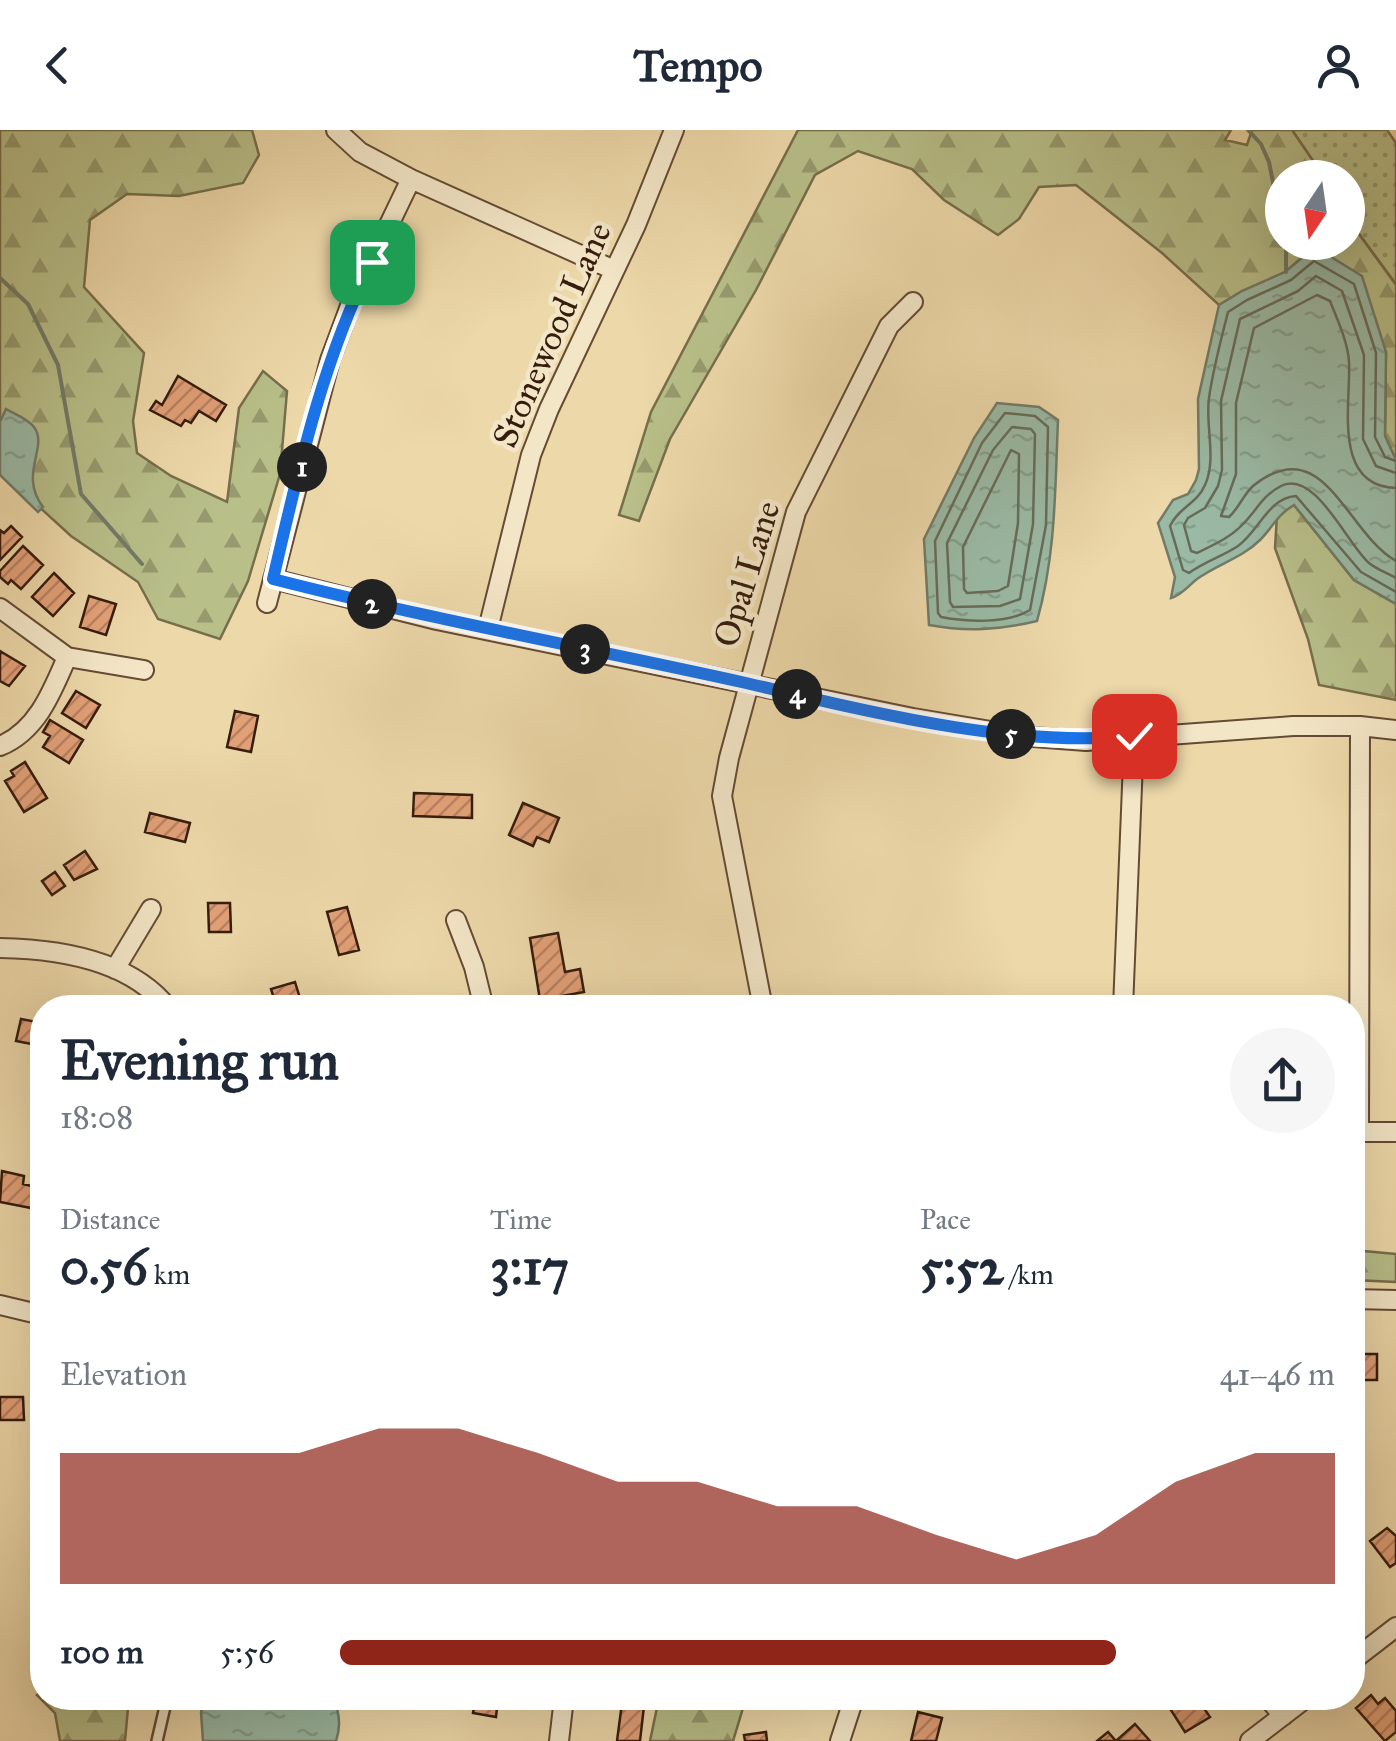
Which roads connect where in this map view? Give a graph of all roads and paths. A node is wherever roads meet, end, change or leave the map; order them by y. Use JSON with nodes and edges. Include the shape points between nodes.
{"nodes":[{"id":1,"x":336,"y":130,"type":"edge"},
{"id":2,"x":674,"y":130,"type":"edge"},
{"id":3,"x":411,"y":179,"type":"junction"},
{"id":4,"x":614,"y":270,"type":"junction"},
{"id":5,"x":914,"y":302,"type":"dead end"},
{"id":6,"x":273,"y":579,"type":"junction"},
{"id":7,"x":267,"y":604,"type":"dead end"},
{"id":8,"x":0,"y":608,"type":"edge"},
{"id":9,"x":488,"y":629,"type":"junction"},
{"id":10,"x":67,"y":657,"type":"junction"},
{"id":11,"x":144,"y":670,"type":"dead end"},
{"id":12,"x":748,"y":684,"type":"junction"},
{"id":13,"x":1360,"y":726,"type":"junction"},
{"id":14,"x":1396,"y":730,"type":"edge"},
{"id":15,"x":1134,"y":736,"type":"junction"},
{"id":16,"x":0,"y":746,"type":"edge"},
{"id":17,"x":151,"y":909,"type":"dead end"},
{"id":18,"x":456,"y":920,"type":"dead end"},
{"id":19,"x":0,"y":948,"type":"edge"},
{"id":20,"x":115,"y":969,"type":"junction"},
{"id":21,"x":155,"y":995,"type":"edge"},
{"id":22,"x":481,"y":995,"type":"edge"},
{"id":23,"x":760,"y":995,"type":"edge"},
{"id":24,"x":1124,"y":995,"type":"edge"},
{"id":25,"x":1357,"y":995,"type":"edge"},
{"id":26,"x":1365,"y":1132,"type":"edge"},
{"id":27,"x":1396,"y":1132,"type":"edge"},
{"id":28,"x":1365,"y":1299,"type":"edge"},
{"id":29,"x":1396,"y":1300,"type":"edge"},
{"id":30,"x":0,"y":1305,"type":"edge"},
{"id":31,"x":30,"y":1311,"type":"edge"},
{"id":32,"x":1396,"y":1628,"type":"edge"},
{"id":33,"x":1365,"y":1652,"type":"edge"},
{"id":34,"x":164,"y":1710,"type":"edge"},
{"id":35,"x":563,"y":1710,"type":"edge"},
{"id":36,"x":850,"y":1710,"type":"edge"},
{"id":37,"x":1277,"y":1710,"type":"edge"},
{"id":38,"x":1290,"y":1710,"type":"edge"},
{"id":39,"x":1282,"y":1716,"type":"junction"},
{"id":40,"x":156,"y":1741,"type":"edge"},
{"id":41,"x":559,"y":1741,"type":"edge"},
{"id":42,"x":840,"y":1741,"type":"edge"},
{"id":43,"x":1250,"y":1741,"type":"edge"}],
"edges":[{"from":1,"to":3,"type":"street","via":[[360,152]]},
{"from":2,"to":4,"type":"street","name":"Stonewood Lane"},
{"from":3,"to":4,"type":"street"},
{"from":3,"to":6,"type":"street","via":[[330,360]]},
{"from":4,"to":9,"type":"street","name":"Stonewood Lane","via":[[532,455]]},
{"from":5,"to":12,"type":"street","name":"Opal Lane","via":[[888,326],[796,512]]},
{"from":6,"to":7,"type":"street"},
{"from":6,"to":9,"type":"street"},
{"from":8,"to":10,"type":"street"},
{"from":9,"to":12,"type":"street"},
{"from":10,"to":11,"type":"street"},
{"from":10,"to":16,"type":"street","via":[[32,724]]},
{"from":12,"to":15,"type":"street","via":[[1020,736]]},
{"from":12,"to":23,"type":"street","name":"Opal Lane","via":[[722,796]]},
{"from":13,"to":14,"type":"street"},
{"from":13,"to":15,"type":"street"},
{"from":13,"to":25,"type":"street"},
{"from":15,"to":24,"type":"street"},
{"from":17,"to":20,"type":"street"},
{"from":18,"to":22,"type":"street"},
{"from":19,"to":20,"type":"street","via":[[54,952]]},
{"from":20,"to":21,"type":"street"},
{"from":26,"to":27,"type":"street"},
{"from":28,"to":29,"type":"street"},
{"from":30,"to":31,"type":"street"},
{"from":32,"to":33,"type":"street"},
{"from":34,"to":40,"type":"lane"},
{"from":35,"to":41,"type":"street"},
{"from":36,"to":42,"type":"street"},
{"from":37,"to":39,"type":"street"},
{"from":38,"to":39,"type":"street"},
{"from":39,"to":43,"type":"street"}]}
